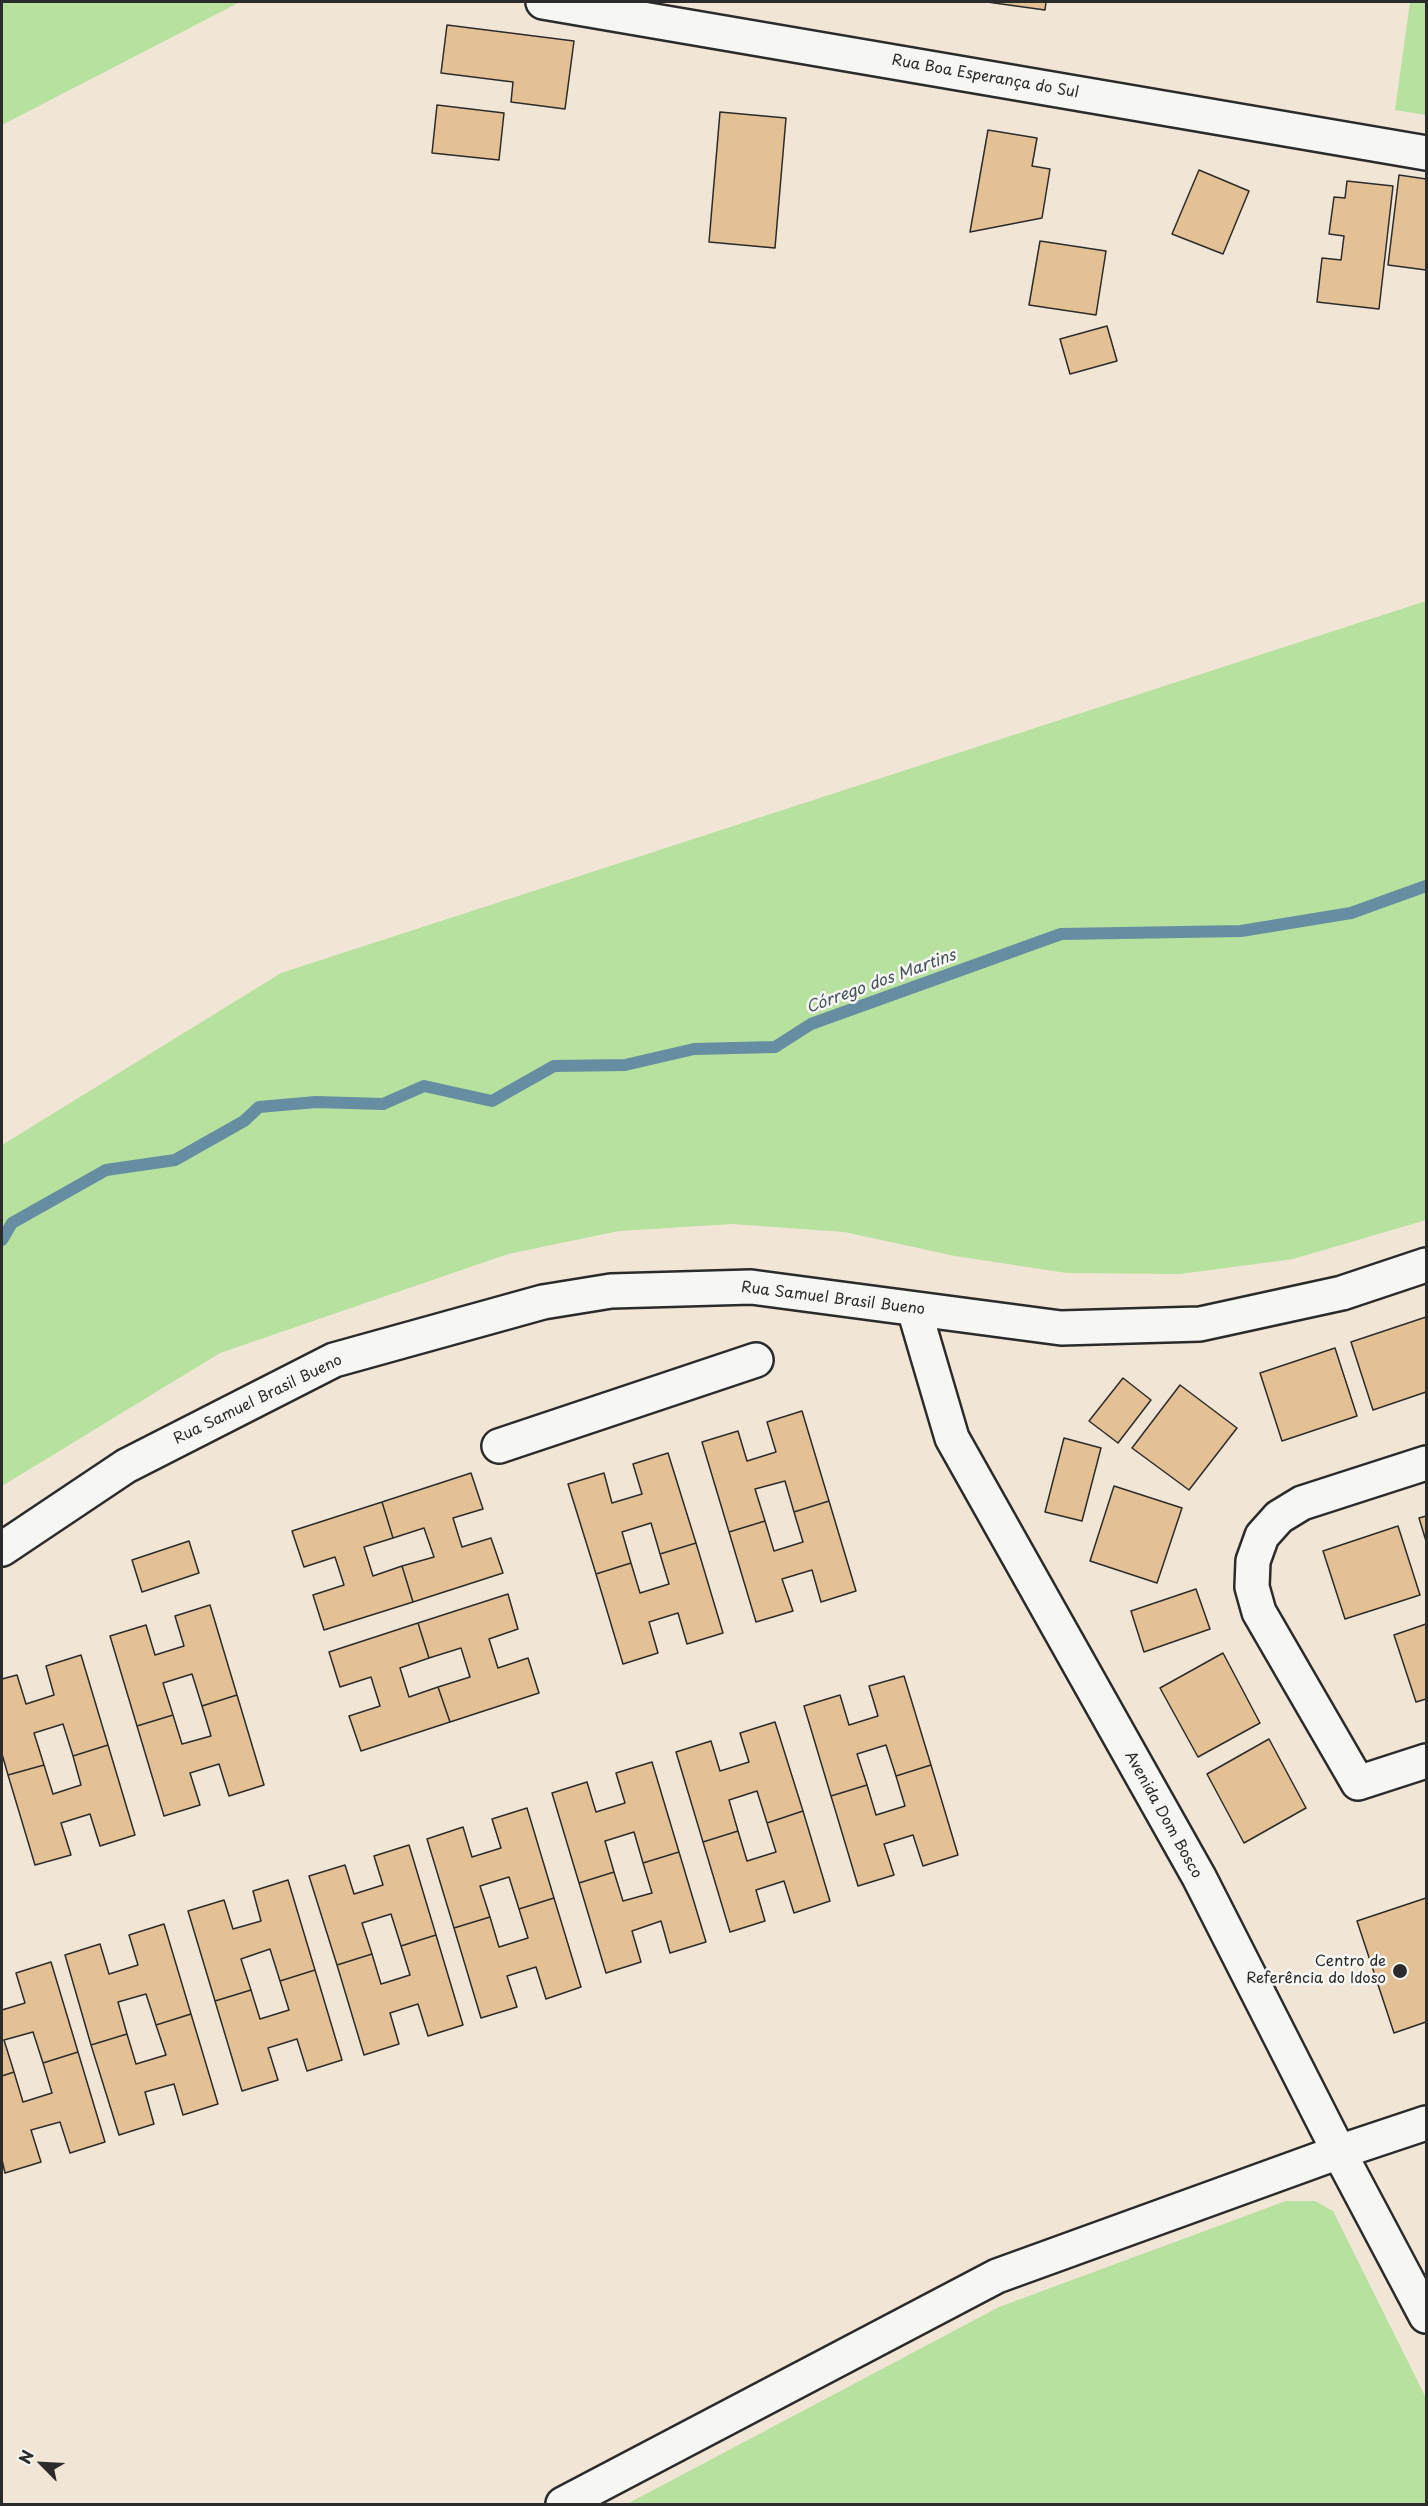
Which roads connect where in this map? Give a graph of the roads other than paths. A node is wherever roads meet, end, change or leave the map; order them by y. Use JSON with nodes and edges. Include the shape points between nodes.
{"nodes":[{"id":1,"x":543,"y":2,"type":"edge"},
{"id":2,"x":1426,"y":153,"type":"edge"},
{"id":3,"x":1426,"y":1265,"type":"edge"},
{"id":4,"x":914,"y":1309,"type":"junction"},
{"id":5,"x":756,"y":1360,"type":"dead end"},
{"id":6,"x":499,"y":1446,"type":"dead end"},
{"id":7,"x":1426,"y":1463,"type":"edge"},
{"id":8,"x":2,"y":1549,"type":"edge"},
{"id":9,"x":1426,"y":1761,"type":"edge"},
{"id":10,"x":1426,"y":2123,"type":"edge"},
{"id":11,"x":1339,"y":2152,"type":"junction"},
{"id":12,"x":1426,"y":2316,"type":"edge"},
{"id":13,"x":563,"y":2505,"type":"edge"}],
"edges":[{"from":1,"to":2,"type":"street","name":"Rua Boa Esperança do Sul"},
{"from":3,"to":4,"type":"street","name":"Rua Samuel Brasil Bueno","via":[[1341,1293],[1200,1324],[1061,1328]]},
{"from":4,"to":8,"type":"street","name":"Rua Samuel Brasil Bueno","via":[[751,1287],[611,1291],[543,1302],[334,1360],[126,1466]]},
{"from":4,"to":11,"type":"street","name":"Avenida Dom Bosco","via":[[952,1438],[1198,1877]]},
{"from":5,"to":6,"type":"street"},
{"from":7,"to":9,"type":"street","via":[[1302,1503],[1279,1516],[1262,1536],[1253,1561],[1252,1587],[1259,1612],[1358,1784]]},
{"from":10,"to":11,"type":"street"},
{"from":11,"to":12,"type":"street","name":"Avenida Dom Bosco"},
{"from":11,"to":13,"type":"street","via":[[997,2277]]}]}
